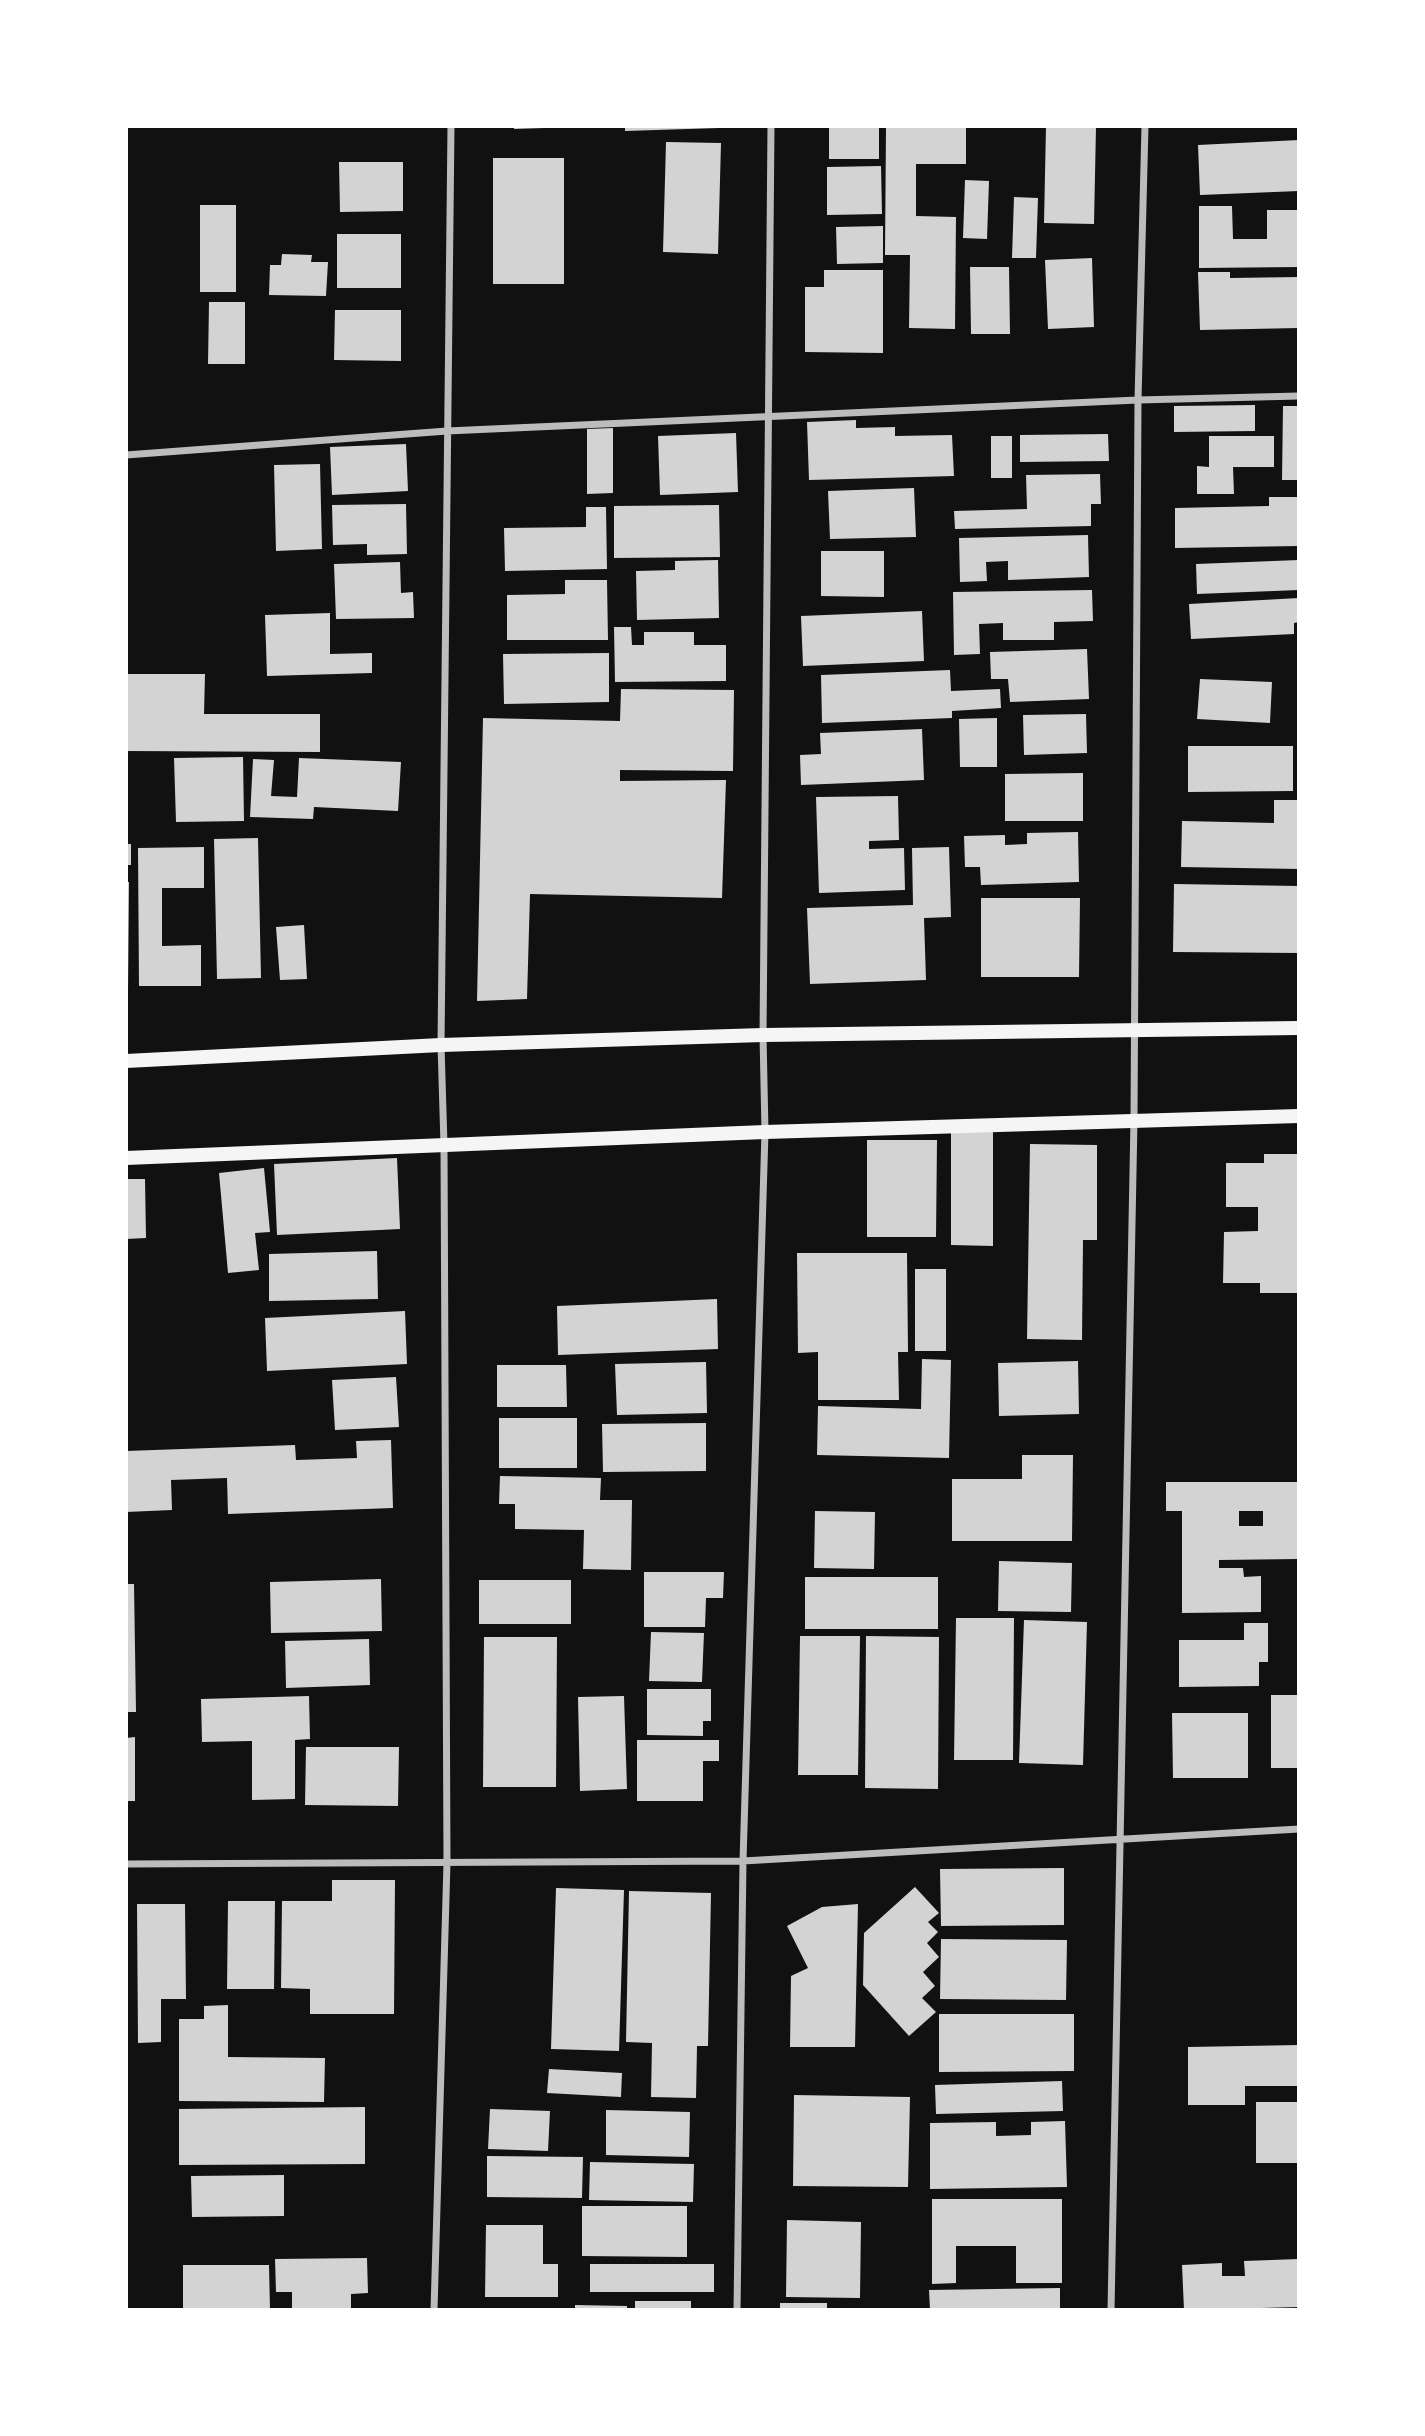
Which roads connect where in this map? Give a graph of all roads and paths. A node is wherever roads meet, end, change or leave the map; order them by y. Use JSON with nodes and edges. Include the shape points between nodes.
{"nodes":[{"id":1,"x":451,"y":126,"type":"edge"},
{"id":2,"x":771,"y":126,"type":"edge"},
{"id":3,"x":1145,"y":126,"type":"edge"},
{"id":4,"x":1299,"y":396,"type":"edge"},
{"id":5,"x":1138,"y":400,"type":"junction"},
{"id":6,"x":770,"y":418,"type":"junction"},
{"id":7,"x":447,"y":431,"type":"junction"},
{"id":8,"x":126,"y":455,"type":"edge"},
{"id":9,"x":1299,"y":1028,"type":"edge"},
{"id":10,"x":1133,"y":1029,"type":"junction"},
{"id":11,"x":763,"y":1035,"type":"junction"},
{"id":12,"x":441,"y":1045,"type":"junction"},
{"id":13,"x":126,"y":1061,"type":"edge"},
{"id":14,"x":1299,"y":1116,"type":"edge"},
{"id":15,"x":1134,"y":1120,"type":"junction"},
{"id":16,"x":765,"y":1132,"type":"junction"},
{"id":17,"x":444,"y":1145,"type":"junction"},
{"id":18,"x":126,"y":1158,"type":"edge"},
{"id":19,"x":1299,"y":1829,"type":"edge"},
{"id":20,"x":1121,"y":1839,"type":"junction"},
{"id":21,"x":743,"y":1861,"type":"junction"},
{"id":22,"x":126,"y":1864,"type":"edge"},
{"id":23,"x":447,"y":1864,"type":"junction"},
{"id":24,"x":434,"y":2310,"type":"edge"},
{"id":25,"x":737,"y":2310,"type":"edge"},
{"id":26,"x":1111,"y":2310,"type":"edge"}],
"edges":[{"from":1,"to":7,"type":"street"},
{"from":2,"to":6,"type":"street"},
{"from":3,"to":5,"type":"street"},
{"from":4,"to":5,"type":"street"},
{"from":5,"to":6,"type":"street"},
{"from":5,"to":10,"type":"street"},
{"from":6,"to":7,"type":"street"},
{"from":6,"to":11,"type":"street"},
{"from":7,"to":8,"type":"street"},
{"from":7,"to":12,"type":"street"},
{"from":9,"to":10,"type":"main road"},
{"from":10,"to":11,"type":"main road"},
{"from":10,"to":15,"type":"street"},
{"from":11,"to":12,"type":"main road"},
{"from":11,"to":16,"type":"street"},
{"from":12,"to":13,"type":"main road"},
{"from":12,"to":17,"type":"street"},
{"from":14,"to":15,"type":"main road"},
{"from":15,"to":16,"type":"main road"},
{"from":15,"to":20,"type":"street"},
{"from":16,"to":17,"type":"main road"},
{"from":16,"to":21,"type":"street"},
{"from":17,"to":18,"type":"main road"},
{"from":17,"to":23,"type":"street"},
{"from":19,"to":20,"type":"street"},
{"from":20,"to":21,"type":"street"},
{"from":20,"to":26,"type":"street"},
{"from":21,"to":23,"type":"street"},
{"from":21,"to":25,"type":"street"},
{"from":22,"to":23,"type":"street"},
{"from":23,"to":24,"type":"street"}]}
